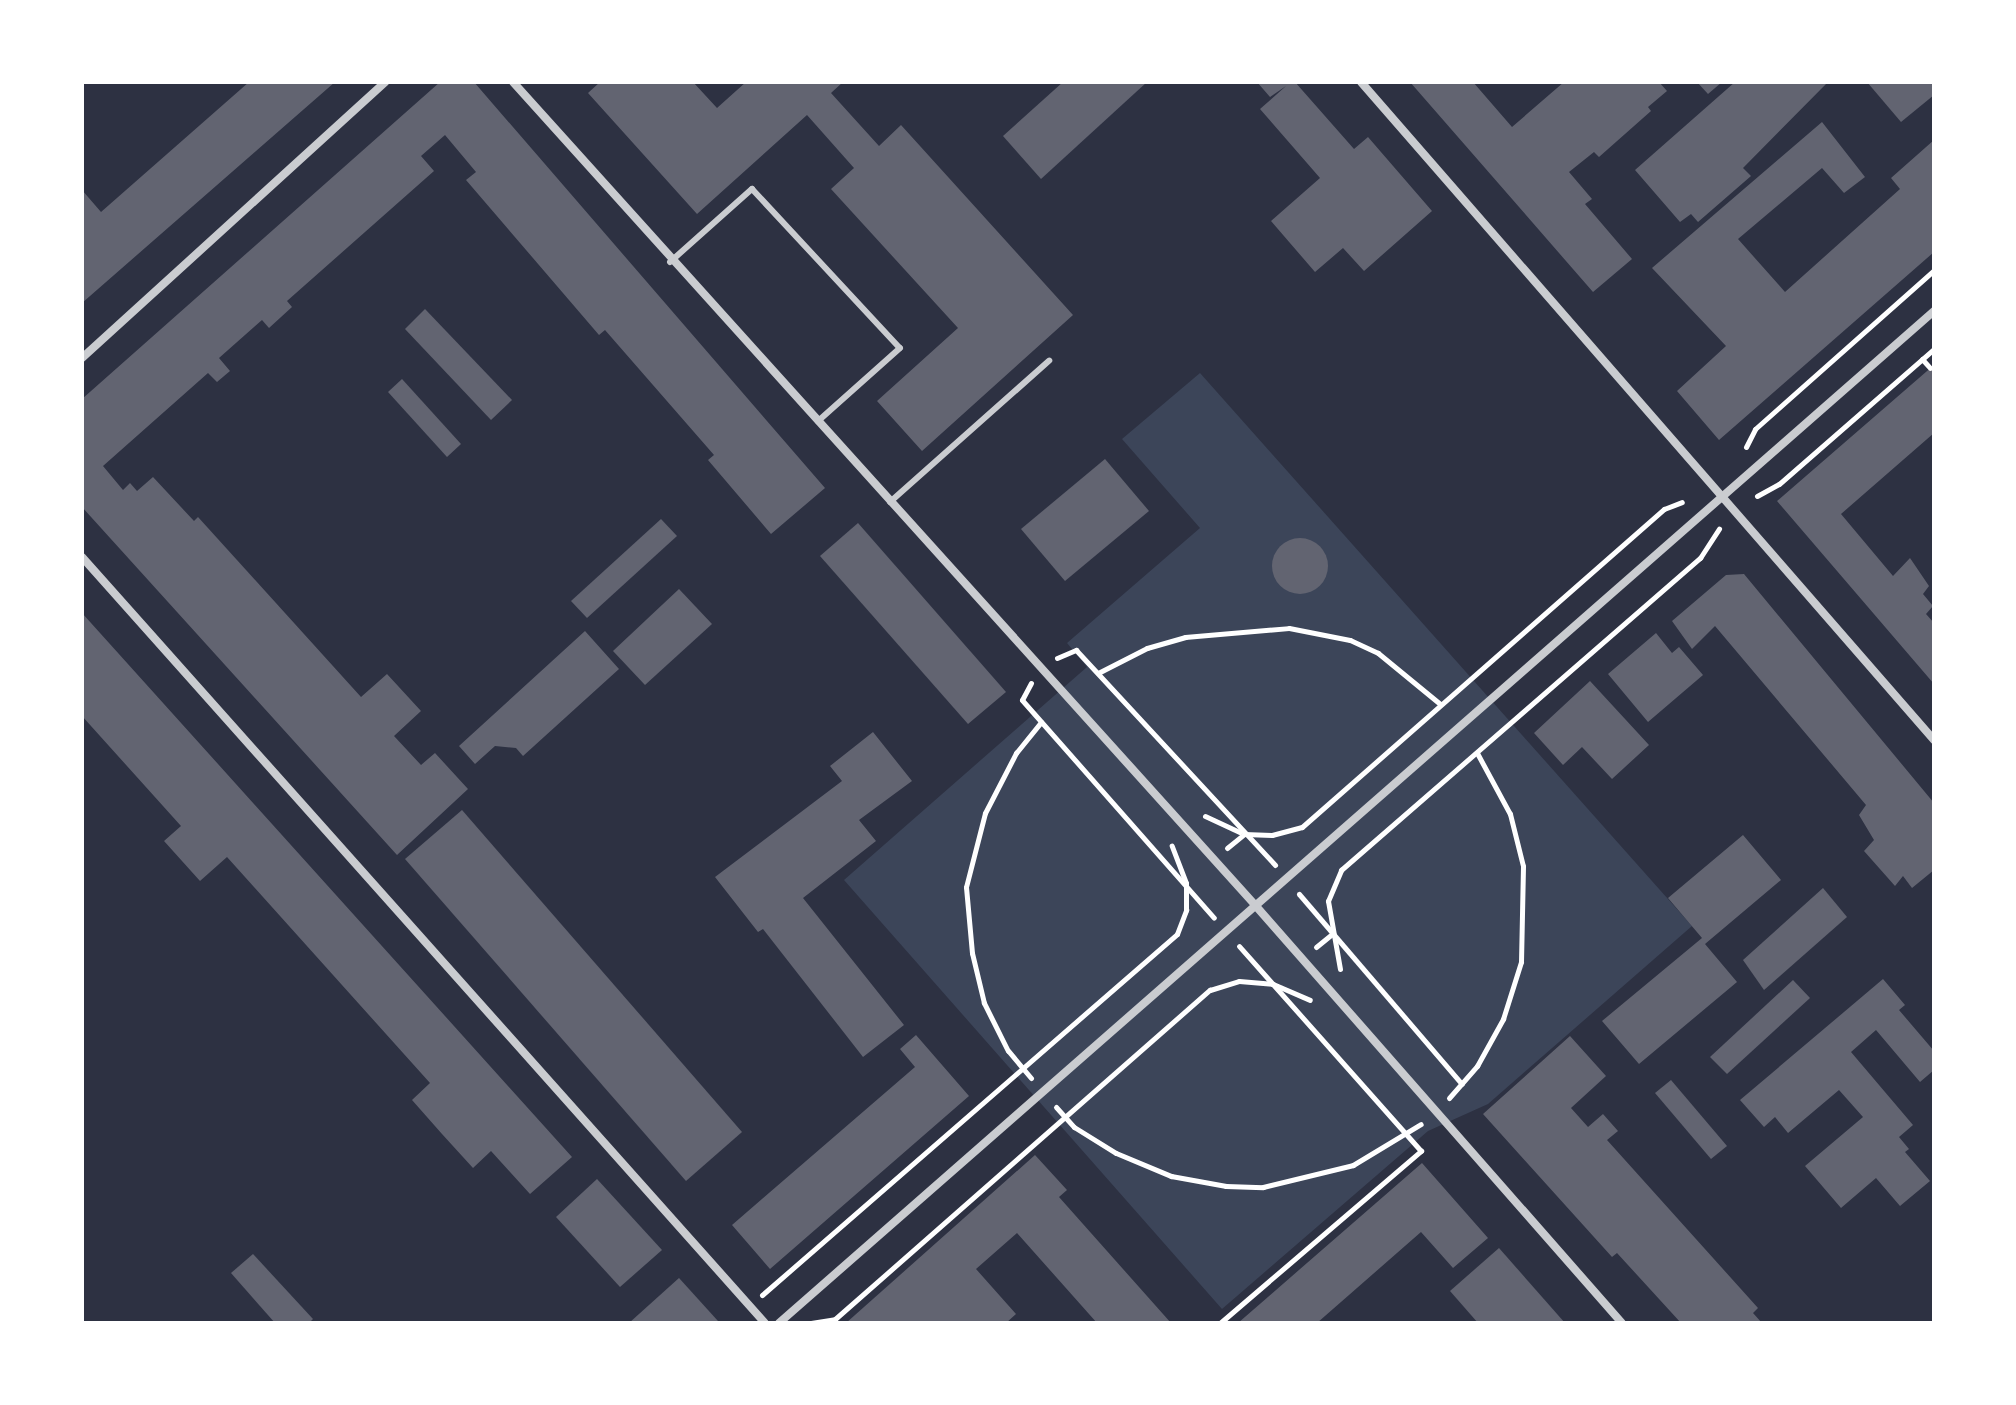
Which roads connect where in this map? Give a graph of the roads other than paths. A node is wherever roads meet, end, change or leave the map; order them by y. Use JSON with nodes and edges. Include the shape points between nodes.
{"nodes":[{"id":1,"x":385,"y":82,"type":"edge"},
{"id":2,"x":513,"y":82,"type":"edge"},
{"id":3,"x":1361,"y":82,"type":"edge"},
{"id":4,"x":670,"y":262,"type":"junction"},
{"id":5,"x":1934,"y":311,"type":"edge"},
{"id":6,"x":82,"y":358,"type":"edge"},
{"id":7,"x":1049,"y":361,"type":"dead end"},
{"id":8,"x":816,"y":422,"type":"junction"},
{"id":9,"x":1722,"y":496,"type":"junction"},
{"id":10,"x":890,"y":502,"type":"junction"},
{"id":11,"x":82,"y":557,"type":"edge"},
{"id":12,"x":1934,"y":740,"type":"edge"},
{"id":13,"x":1255,"y":905,"type":"junction"},
{"id":14,"x":765,"y":1323,"type":"edge"},
{"id":15,"x":779,"y":1323,"type":"edge"},
{"id":16,"x":1622,"y":1323,"type":"edge"}],
"edges":[{"from":1,"to":6,"type":"street"},
{"from":2,"to":4,"type":"street"},
{"from":3,"to":9,"type":"street"},
{"from":4,"to":8,"type":"street"},
{"from":4,"to":8,"type":"lane","via":[[752,189],[900,348]]},
{"from":5,"to":9,"type":"street"},
{"from":7,"to":10,"type":"lane"},
{"from":8,"to":10,"type":"street"},
{"from":9,"to":12,"type":"street"},
{"from":9,"to":13,"type":"street"},
{"from":10,"to":13,"type":"street"},
{"from":11,"to":14,"type":"street"},
{"from":13,"to":15,"type":"street"},
{"from":13,"to":16,"type":"street"}]}
